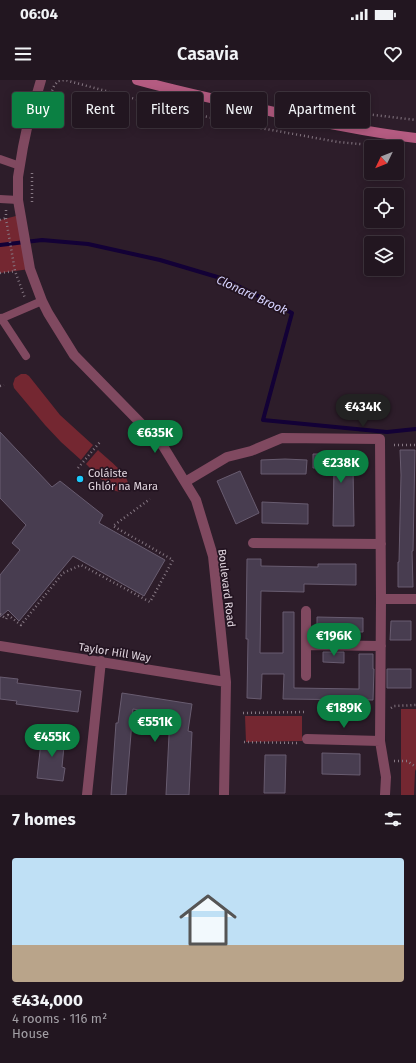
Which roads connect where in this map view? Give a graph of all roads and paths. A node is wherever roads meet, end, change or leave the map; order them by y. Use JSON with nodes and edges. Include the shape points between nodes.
{"nodes":[{"id":1,"x":41,"y":80,"type":"edge"},
{"id":2,"x":137,"y":80,"type":"edge"},
{"id":3,"x":57,"y":81,"type":"edge"},
{"id":4,"x":52,"y":92,"type":"edge"},
{"id":5,"x":370,"y":114,"type":"edge"},
{"id":6,"x":416,"y":120,"type":"edge"},
{"id":7,"x":416,"y":138,"type":"edge"},
{"id":8,"x":364,"y":144,"type":"edge"},
{"id":9,"x":0,"y":159,"type":"edge"},
{"id":10,"x":20,"y":166,"type":"junction"},
{"id":11,"x":32,"y":167,"type":"dead end"},
{"id":12,"x":0,"y":199,"type":"edge"},
{"id":13,"x":18,"y":200,"type":"junction"},
{"id":14,"x":32,"y":208,"type":"dead end"},
{"id":15,"x":8,"y":233,"type":"dead end"},
{"id":16,"x":30,"y":270,"type":"junction"},
{"id":17,"x":15,"y":272,"type":"junction"},
{"id":18,"x":0,"y":273,"type":"edge"},
{"id":19,"x":42,"y":301,"type":"junction"},
{"id":20,"x":28,"y":306,"type":"junction"},
{"id":21,"x":1,"y":319,"type":"edge"},
{"id":22,"x":26,"y":356,"type":"dead end"},
{"id":23,"x":4,"y":384,"type":"dead end"},
{"id":24,"x":0,"y":386,"type":"edge"},
{"id":25,"x":100,"y":442,"type":"dead end"},
{"id":26,"x":394,"y":445,"type":"dead end"},
{"id":27,"x":416,"y":445,"type":"edge"},
{"id":28,"x":78,"y":468,"type":"dead end"},
{"id":29,"x":185,"y":482,"type":"junction"},
{"id":30,"x":150,"y":499,"type":"dead end"},
{"id":31,"x":253,"y":543,"type":"dead end"},
{"id":32,"x":381,"y":544,"type":"junction"},
{"id":33,"x":381,"y":599,"type":"junction"},
{"id":34,"x":416,"y":599,"type":"edge"},
{"id":35,"x":306,"y":611,"type":"dead end"},
{"id":36,"x":0,"y":614,"type":"edge"},
{"id":37,"x":306,"y":645,"type":"junction"},
{"id":38,"x":0,"y":646,"type":"edge"},
{"id":39,"x":381,"y":646,"type":"junction"},
{"id":40,"x":100,"y":662,"type":"junction"},
{"id":41,"x":306,"y":676,"type":"dead end"},
{"id":42,"x":226,"y":682,"type":"junction"},
{"id":43,"x":416,"y":705,"type":"edge"},
{"id":44,"x":305,"y":712,"type":"dead end"},
{"id":45,"x":380,"y":712,"type":"junction"},
{"id":46,"x":243,"y":713,"type":"dead end"},
{"id":47,"x":302,"y":741,"type":"joint"},
{"id":48,"x":380,"y":741,"type":"junction"},
{"id":49,"x":244,"y":742,"type":"dead end"},
{"id":50,"x":383,"y":760,"type":"junction"},
{"id":51,"x":416,"y":767,"type":"edge"},
{"id":52,"x":87,"y":795,"type":"edge"},
{"id":53,"x":224,"y":795,"type":"edge"},
{"id":54,"x":385,"y":795,"type":"edge"}],
"edges":[{"from":1,"to":10,"type":"street","name":"Boulevard Road","via":[[27,128]]},
{"from":2,"to":7,"type":"main road","via":[[292,116]]},
{"from":3,"to":4,"type":"path"},
{"from":3,"to":8,"type":"path","via":[[74,82],[180,111],[255,127]]},
{"from":5,"to":6,"type":"path"},
{"from":9,"to":10,"type":"lane"},
{"from":10,"to":13,"type":"street","name":"Boulevard Road"},
{"from":11,"to":14,"type":"path"},
{"from":12,"to":13,"type":"lane"},
{"from":13,"to":16,"type":"street","name":"Boulevard Road"},
{"from":15,"to":17,"type":"path"},
{"from":16,"to":17,"type":"path"},
{"from":16,"to":19,"type":"street","name":"Boulevard Road"},
{"from":17,"to":18,"type":"path"},
{"from":17,"to":20,"type":"path"},
{"from":19,"to":20,"type":"lane"},
{"from":19,"to":29,"type":"street","name":"Boulevard Road","via":[[74,355],[163,446]]},
{"from":20,"to":21,"type":"lane"},
{"from":21,"to":22,"type":"lane"},
{"from":23,"to":24,"type":"path"},
{"from":25,"to":28,"type":"path"},
{"from":26,"to":27,"type":"path"},
{"from":29,"to":32,"type":"street","via":[[226,457],[251,451],[282,438],[380,439]]},
{"from":29,"to":42,"type":"street","name":"Boulevard Road","via":[[196,500],[213,556]]},
{"from":30,"to":36,"type":"path","via":[[114,526],[173,560],[150,602],[81,565],[63,573],[22,625]]},
{"from":31,"to":32,"type":"street"},
{"from":32,"to":33,"type":"street"},
{"from":33,"to":34,"type":"street"},
{"from":33,"to":39,"type":"street"},
{"from":35,"to":37,"type":"street"},
{"from":37,"to":39,"type":"street"},
{"from":37,"to":41,"type":"street"},
{"from":38,"to":40,"type":"street","name":"Taylor Hill Way"},
{"from":39,"to":45,"type":"street"},
{"from":40,"to":42,"type":"street","name":"Taylor Hill Way"},
{"from":40,"to":52,"type":"street"},
{"from":42,"to":53,"type":"street","name":"Boulevard Road"},
{"from":43,"to":45,"type":"path","via":[[394,706],[387,712]]},
{"from":44,"to":46,"type":"path"},
{"from":45,"to":48,"type":"street"},
{"from":47,"to":48,"type":"street"},
{"from":47,"to":49,"type":"path"},
{"from":48,"to":50,"type":"street"},
{"from":50,"to":51,"type":"path","via":[[407,761]]},
{"from":50,"to":54,"type":"street","via":[[386,777]]}]}
